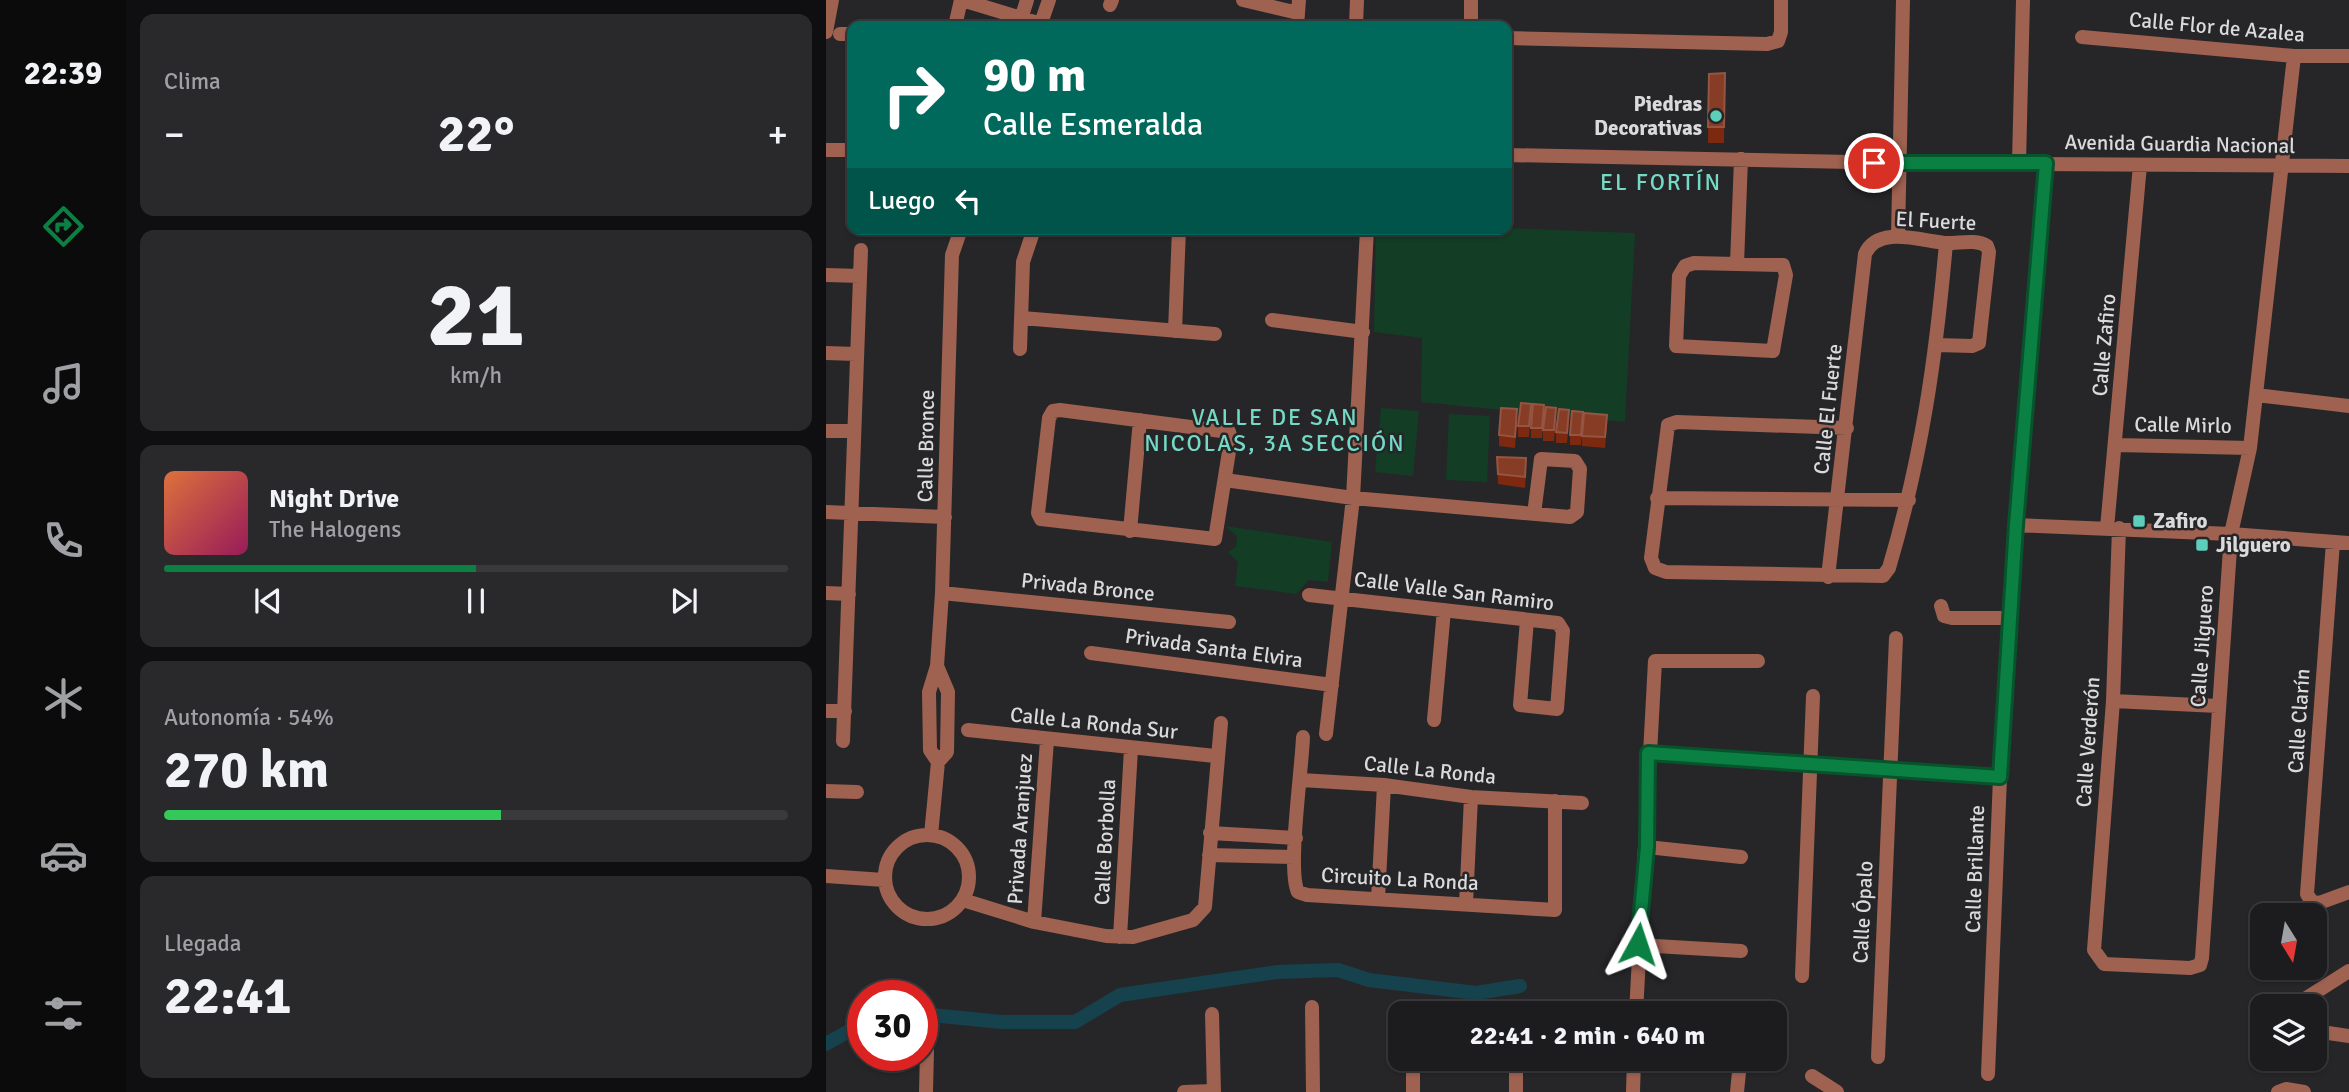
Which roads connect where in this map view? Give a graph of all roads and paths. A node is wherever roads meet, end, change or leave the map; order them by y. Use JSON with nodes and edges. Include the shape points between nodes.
{"nodes":[{"id":1,"x":832,"y":0,"type":"edge"},
{"id":2,"x":962,"y":0,"type":"edge"},
{"id":3,"x":1027,"y":0,"type":"edge"},
{"id":4,"x":1049,"y":0,"type":"edge"},
{"id":5,"x":1243,"y":0,"type":"edge"},
{"id":6,"x":1357,"y":0,"type":"edge"},
{"id":7,"x":1471,"y":0,"type":"edge"},
{"id":8,"x":1782,"y":0,"type":"edge"},
{"id":9,"x":1903,"y":0,"type":"edge"},
{"id":10,"x":2023,"y":0,"type":"edge"},
{"id":11,"x":1298,"y":13,"type":"edge"},
{"id":12,"x":956,"y":21,"type":"edge"},
{"id":13,"x":1017,"y":21,"type":"edge"},
{"id":14,"x":1020,"y":21,"type":"edge"},
{"id":15,"x":1041,"y":21,"type":"edge"},
{"id":16,"x":1356,"y":21,"type":"edge"},
{"id":17,"x":1471,"y":21,"type":"edge"},
{"id":18,"x":839,"y":33,"type":"edge"},
{"id":19,"x":2082,"y":37,"type":"dead end"},
{"id":20,"x":1512,"y":38,"type":"edge"},
{"id":21,"x":2294,"y":55,"type":"junction"},
{"id":22,"x":2349,"y":57,"type":"edge"},
{"id":23,"x":826,"y":150,"type":"edge"},
{"id":24,"x":847,"y":150,"type":"edge"},
{"id":25,"x":1512,"y":155,"type":"edge"},
{"id":26,"x":1741,"y":159,"type":"junction"},
{"id":27,"x":2019,"y":162,"type":"junction"},
{"id":28,"x":1901,"y":163,"type":"junction"},
{"id":29,"x":2046,"y":163,"type":"junction"},
{"id":30,"x":2140,"y":165,"type":"junction"},
{"id":31,"x":2283,"y":166,"type":"junction"},
{"id":32,"x":2349,"y":166,"type":"edge"},
{"id":33,"x":959,"y":235,"type":"edge"},
{"id":34,"x":1032,"y":235,"type":"edge"},
{"id":35,"x":1179,"y":235,"type":"edge"},
{"id":36,"x":1367,"y":235,"type":"edge"},
{"id":37,"x":1898,"y":236,"type":"junction"},
{"id":38,"x":1946,"y":243,"type":"junction"},
{"id":39,"x":1868,"y":246,"type":"joint"},
{"id":40,"x":861,"y":250,"type":"dead end"},
{"id":41,"x":1737,"y":264,"type":"junction"},
{"id":42,"x":826,"y":275,"type":"edge"},
{"id":43,"x":860,"y":276,"type":"junction"},
{"id":44,"x":1022,"y":318,"type":"junction"},
{"id":45,"x":1272,"y":320,"type":"dead end"},
{"id":46,"x":1175,"y":331,"type":"junction"},
{"id":47,"x":1363,"y":332,"type":"junction"},
{"id":48,"x":1215,"y":334,"type":"dead end"},
{"id":49,"x":1937,"y":345,"type":"junction"},
{"id":50,"x":1020,"y":349,"type":"dead end"},
{"id":51,"x":826,"y":353,"type":"edge"},
{"id":52,"x":856,"y":354,"type":"junction"},
{"id":53,"x":2256,"y":395,"type":"junction"},
{"id":54,"x":2349,"y":406,"type":"edge"},
{"id":55,"x":1140,"y":420,"type":"junction"},
{"id":56,"x":1847,"y":428,"type":"junction"},
{"id":57,"x":826,"y":431,"type":"edge"},
{"id":58,"x":853,"y":431,"type":"junction"},
{"id":59,"x":2117,"y":445,"type":"junction"},
{"id":60,"x":2249,"y":448,"type":"junction"},
{"id":61,"x":1225,"y":480,"type":"junction"},
{"id":62,"x":1353,"y":498,"type":"junction"},
{"id":63,"x":1657,"y":498,"type":"junction"},
{"id":64,"x":1839,"y":498,"type":"junction"},
{"id":65,"x":1909,"y":500,"type":"junction"},
{"id":66,"x":826,"y":512,"type":"edge"},
{"id":67,"x":851,"y":513,"type":"junction"},
{"id":68,"x":1534,"y":514,"type":"junction"},
{"id":69,"x":945,"y":517,"type":"junction"},
{"id":70,"x":2016,"y":525,"type":"junction"},
{"id":71,"x":2113,"y":528,"type":"junction"},
{"id":72,"x":1130,"y":531,"type":"junction"},
{"id":73,"x":2231,"y":534,"type":"junction"},
{"id":74,"x":2333,"y":542,"type":"junction"},
{"id":75,"x":2349,"y":543,"type":"edge"},
{"id":76,"x":1828,"y":577,"type":"junction"},
{"id":77,"x":826,"y":593,"type":"edge"},
{"id":78,"x":942,"y":593,"type":"junction"},
{"id":79,"x":849,"y":594,"type":"junction"},
{"id":80,"x":1310,"y":595,"type":"dead end"},
{"id":81,"x":1341,"y":598,"type":"junction"},
{"id":82,"x":1941,"y":606,"type":"dead end"},
{"id":83,"x":1444,"y":610,"type":"junction"},
{"id":84,"x":2010,"y":618,"type":"junction"},
{"id":85,"x":1527,"y":620,"type":"junction"},
{"id":86,"x":1229,"y":622,"type":"dead end"},
{"id":87,"x":1896,"y":638,"type":"dead end"},
{"id":88,"x":1091,"y":653,"type":"dead end"},
{"id":89,"x":1758,"y":661,"type":"dead end"},
{"id":90,"x":937,"y":666,"type":"junction"},
{"id":91,"x":1332,"y":685,"type":"junction"},
{"id":92,"x":1812,"y":696,"type":"dead end"},
{"id":93,"x":2113,"y":701,"type":"junction"},
{"id":94,"x":2218,"y":706,"type":"junction"},
{"id":95,"x":826,"y":711,"type":"edge"},
{"id":96,"x":845,"y":711,"type":"junction"},
{"id":97,"x":1434,"y":720,"type":"dead end"},
{"id":98,"x":1221,"y":723,"type":"dead end"},
{"id":99,"x":929,"y":730,"type":"junction"},
{"id":100,"x":947,"y":730,"type":"junction"},
{"id":101,"x":968,"y":730,"type":"dead end"},
{"id":102,"x":1326,"y":734,"type":"dead end"},
{"id":103,"x":1303,"y":737,"type":"dead end"},
{"id":104,"x":1048,"y":740,"type":"junction"},
{"id":105,"x":843,"y":741,"type":"dead end"},
{"id":106,"x":1131,"y":749,"type":"junction"},
{"id":107,"x":1648,"y":753,"type":"junction"},
{"id":108,"x":1215,"y":756,"type":"junction"},
{"id":109,"x":938,"y":762,"type":"junction"},
{"id":110,"x":1808,"y":765,"type":"junction"},
{"id":111,"x":1891,"y":770,"type":"junction"},
{"id":112,"x":2000,"y":777,"type":"junction"},
{"id":113,"x":1301,"y":780,"type":"junction"},
{"id":114,"x":1384,"y":785,"type":"junction"},
{"id":115,"x":826,"y":791,"type":"edge"},
{"id":116,"x":857,"y":792,"type":"dead end"},
{"id":117,"x":1471,"y":797,"type":"junction"},
{"id":118,"x":1555,"y":801,"type":"junction"},
{"id":119,"x":1582,"y":803,"type":"dead end"},
{"id":120,"x":1210,"y":833,"type":"junction"},
{"id":121,"x":931,"y":835,"type":"junction"},
{"id":122,"x":1296,"y":838,"type":"junction"},
{"id":123,"x":1647,"y":847,"type":"junction"},
{"id":124,"x":1209,"y":855,"type":"junction"},
{"id":125,"x":1294,"y":857,"type":"junction"},
{"id":126,"x":1741,"y":857,"type":"dead end"},
{"id":127,"x":826,"y":876,"type":"edge"},
{"id":128,"x":884,"y":880,"type":"junction"},
{"id":129,"x":2349,"y":892,"type":"edge"},
{"id":130,"x":1378,"y":899,"type":"junction"},
{"id":131,"x":963,"y":900,"type":"junction"},
{"id":132,"x":1466,"y":904,"type":"junction"},
{"id":133,"x":1034,"y":922,"type":"junction"},
{"id":134,"x":1121,"y":937,"type":"junction"},
{"id":135,"x":1638,"y":944,"type":"junction"},
{"id":136,"x":1741,"y":951,"type":"dead end"},
{"id":137,"x":2200,"y":965,"type":"joint"},
{"id":138,"x":2349,"y":971,"type":"edge"},
{"id":139,"x":1802,"y":976,"type":"dead end"},
{"id":140,"x":2313,"y":994,"type":"edge"},
{"id":141,"x":1636,"y":1001,"type":"edge"},
{"id":142,"x":1312,"y":1007,"type":"dead end"},
{"id":143,"x":1212,"y":1014,"type":"dead end"},
{"id":144,"x":2327,"y":1033,"type":"edge"},
{"id":145,"x":2349,"y":1037,"type":"edge"},
{"id":146,"x":1878,"y":1057,"type":"dead end"},
{"id":147,"x":926,"y":1071,"type":"edge"},
{"id":148,"x":1413,"y":1071,"type":"edge"},
{"id":149,"x":1516,"y":1071,"type":"edge"},
{"id":150,"x":1634,"y":1071,"type":"edge"},
{"id":151,"x":1739,"y":1072,"type":"dead end"},
{"id":152,"x":1988,"y":1074,"type":"dead end"},
{"id":153,"x":1812,"y":1076,"type":"dead end"},
{"id":154,"x":1214,"y":1091,"type":"edge"},
{"id":155,"x":2278,"y":1091,"type":"edge"},
{"id":156,"x":926,"y":1092,"type":"edge"},
{"id":157,"x":1184,"y":1092,"type":"edge"},
{"id":158,"x":1313,"y":1092,"type":"edge"},
{"id":159,"x":1413,"y":1092,"type":"edge"},
{"id":160,"x":1516,"y":1092,"type":"edge"},
{"id":161,"x":1633,"y":1092,"type":"edge"},
{"id":162,"x":1737,"y":1092,"type":"edge"},
{"id":163,"x":1837,"y":1092,"type":"edge"},
{"id":164,"x":2304,"y":1092,"type":"edge"}],
"edges":[{"from":1,"to":18,"type":"street"},
{"from":2,"to":12,"type":"street"},
{"from":2,"to":13,"type":"street"},
{"from":3,"to":14,"type":"street"},
{"from":4,"to":15,"type":"street"},
{"from":5,"to":11,"type":"street"},
{"from":6,"to":16,"type":"street"},
{"from":7,"to":17,"type":"street"},
{"from":8,"to":20,"type":"street","via":[[1778,41],[1767,44]]},
{"from":9,"to":28,"type":"street"},
{"from":10,"to":27,"type":"street"},
{"from":19,"to":21,"type":"street","name":"Calle Flor de Azalea"},
{"from":21,"to":22,"type":"street","name":"Calle Flor de Azalea"},
{"from":21,"to":31,"type":"street","name":"Calle Jilguero"},
{"from":23,"to":24,"type":"street"},
{"from":25,"to":26,"type":"street","name":"Avenida Guardia Nacional"},
{"from":26,"to":28,"type":"street","name":"Avenida Guardia Nacional"},
{"from":26,"to":41,"type":"street"},
{"from":27,"to":28,"type":"street","name":"Avenida Guardia Nacional"},
{"from":27,"to":29,"type":"street","name":"Avenida Guardia Nacional"},
{"from":28,"to":37,"type":"street"},
{"from":29,"to":30,"type":"street","name":"Avenida Guardia Nacional"},
{"from":29,"to":70,"type":"street","name":"Calle Brillante"},
{"from":30,"to":31,"type":"street","name":"Avenida Guardia Nacional"},
{"from":30,"to":59,"type":"street","name":"Calle Zafiro"},
{"from":31,"to":32,"type":"street","name":"Avenida Guardia Nacional"},
{"from":31,"to":53,"type":"street","name":"Calle Jilguero"},
{"from":33,"to":69,"type":"street","name":"Calle Bronce","via":[[952,255]]},
{"from":34,"to":44,"type":"street","via":[[1023,262]]},
{"from":35,"to":46,"type":"street"},
{"from":36,"to":47,"type":"street"},
{"from":37,"to":38,"type":"street","name":"El Fuerte"},
{"from":37,"to":39,"type":"street","name":"El Fuerte"},
{"from":38,"to":49,"type":"street"},
{"from":38,"to":49,"type":"street","name":"El Fuerte","via":[[1981,242],[1987,246],[1982,325],[1979,343]]},
{"from":39,"to":56,"type":"street","name":"Calle El Fuerte"},
{"from":40,"to":43,"type":"street"},
{"from":41,"to":41,"type":"street","via":[[1783,265],[1786,275],[1773,351],[1676,346],[1679,276],[1685,266]]},
{"from":42,"to":43,"type":"street"},
{"from":43,"to":52,"type":"street"},
{"from":44,"to":46,"type":"street"},
{"from":44,"to":50,"type":"street"},
{"from":45,"to":47,"type":"street"},
{"from":46,"to":48,"type":"street"},
{"from":47,"to":62,"type":"street"},
{"from":49,"to":65,"type":"street"},
{"from":51,"to":52,"type":"street"},
{"from":52,"to":58,"type":"street"},
{"from":53,"to":54,"type":"street"},
{"from":53,"to":60,"type":"street","name":"Calle Jilguero"},
{"from":55,"to":61,"type":"street","via":[[1229,432]]},
{"from":55,"to":72,"type":"street"},
{"from":55,"to":72,"type":"street","via":[[1052,411],[1038,513],[1049,522]]},
{"from":56,"to":63,"type":"street","via":[[1668,425]]},
{"from":56,"to":64,"type":"street","name":"Calle El Fuerte"},
{"from":57,"to":58,"type":"street"},
{"from":58,"to":67,"type":"street"},
{"from":59,"to":60,"type":"street","name":"Calle Mirlo"},
{"from":59,"to":71,"type":"street","name":"Calle Zafiro"},
{"from":60,"to":73,"type":"street","name":"Calle Jilguero"},
{"from":61,"to":62,"type":"street"},
{"from":61,"to":72,"type":"street","via":[[1215,539]]},
{"from":62,"to":68,"type":"street"},
{"from":62,"to":81,"type":"street"},
{"from":63,"to":64,"type":"street"},
{"from":63,"to":76,"type":"street","via":[[1651,558],[1655,568]]},
{"from":64,"to":65,"type":"street"},
{"from":64,"to":76,"type":"street","name":"Calle El Fuerte"},
{"from":65,"to":76,"type":"street","via":[[1883,576]]},
{"from":66,"to":67,"type":"street"},
{"from":67,"to":69,"type":"street"},
{"from":67,"to":79,"type":"street"},
{"from":68,"to":68,"type":"street","via":[[1539,463],[1547,458],[1579,464],[1575,516]]},
{"from":69,"to":78,"type":"street","name":"Calle Bronce"},
{"from":70,"to":71,"type":"street"},
{"from":70,"to":84,"type":"street","name":"Calle Brillante"},
{"from":71,"to":73,"type":"street"},
{"from":71,"to":93,"type":"street","name":"Calle Verderón"},
{"from":73,"to":74,"type":"street"},
{"from":73,"to":94,"type":"street","name":"Calle Jilguero"},
{"from":74,"to":75,"type":"street"},
{"from":74,"to":129,"type":"street","name":"Calle Clarín","via":[[2307,894],[2319,903]]},
{"from":77,"to":79,"type":"street"},
{"from":78,"to":86,"type":"street","name":"Privada Bronce"},
{"from":78,"to":90,"type":"street","name":"Calle Bronce"},
{"from":79,"to":96,"type":"street"},
{"from":80,"to":81,"type":"street","name":"Calle Valle San Ramiro"},
{"from":81,"to":83,"type":"street","name":"Calle Valle San Ramiro"},
{"from":81,"to":91,"type":"street"},
{"from":82,"to":84,"type":"street","via":[[1944,616],[1952,618]]},
{"from":83,"to":85,"type":"street","name":"Calle Valle San Ramiro"},
{"from":83,"to":97,"type":"street"},
{"from":84,"to":112,"type":"street","name":"Calle Brillante"},
{"from":85,"to":85,"type":"street","name":"Calle Valle San Ramiro","via":[[1563,625],[1560,705],[1553,711],[1523,707],[1519,701]]},
{"from":87,"to":111,"type":"street","name":"Calle Ópalo"},
{"from":88,"to":91,"type":"street","name":"Privada Santa Elvira"},
{"from":89,"to":107,"type":"street","via":[[1655,661]]},
{"from":90,"to":99,"type":"street","name":"Calle Bronce","via":[[929,692]]},
{"from":90,"to":100,"type":"street","name":"Calle Bronce","via":[[948,692]]},
{"from":91,"to":102,"type":"street"},
{"from":92,"to":110,"type":"street"},
{"from":93,"to":94,"type":"street"},
{"from":93,"to":137,"type":"street","name":"Calle Verderón","via":[[2094,950],[2104,964]]},
{"from":94,"to":137,"type":"street","name":"Calle Jilguero"},
{"from":95,"to":96,"type":"street"},
{"from":96,"to":105,"type":"street"},
{"from":98,"to":108,"type":"street"},
{"from":99,"to":100,"type":"street"},
{"from":99,"to":109,"type":"street","name":"Calle Bronce","via":[[930,750]]},
{"from":100,"to":109,"type":"street","name":"Calle Bronce","via":[[947,752]]},
{"from":101,"to":104,"type":"street","name":"Calle La Ronda Sur"},
{"from":103,"to":113,"type":"street"},
{"from":104,"to":106,"type":"street","name":"Calle La Ronda Sur"},
{"from":104,"to":133,"type":"street","name":"Privada Aranjuez"},
{"from":106,"to":108,"type":"street","name":"Calle La Ronda Sur"},
{"from":106,"to":134,"type":"street","name":"Calle Borbolla"},
{"from":107,"to":110,"type":"street"},
{"from":107,"to":123,"type":"street"},
{"from":108,"to":120,"type":"street"},
{"from":109,"to":121,"type":"street","name":"Calle Bronce"},
{"from":110,"to":111,"type":"street"},
{"from":110,"to":139,"type":"street"},
{"from":111,"to":112,"type":"street"},
{"from":111,"to":146,"type":"street","name":"Calle Ópalo"},
{"from":112,"to":152,"type":"street","name":"Calle Brillante"},
{"from":113,"to":114,"type":"street","name":"Calle La Ronda"},
{"from":113,"to":122,"type":"street"},
{"from":114,"to":117,"type":"street","name":"Calle La Ronda"},
{"from":114,"to":130,"type":"street"},
{"from":115,"to":116,"type":"street"},
{"from":117,"to":118,"type":"street","name":"Calle La Ronda"},
{"from":117,"to":132,"type":"street"},
{"from":118,"to":119,"type":"street","name":"Calle La Ronda"},
{"from":118,"to":132,"type":"street","name":"Circuito La Ronda","via":[[1555,910]]},
{"from":120,"to":122,"type":"street"},
{"from":120,"to":124,"type":"street"},
{"from":121,"to":128,"type":"street","via":[[903,842],[892,852]]},
{"from":121,"to":131,"type":"street","via":[[945,839],[965,859],[968,887]]},
{"from":122,"to":125,"type":"street","name":"Circuito La Ronda"},
{"from":123,"to":126,"type":"street"},
{"from":123,"to":135,"type":"street"},
{"from":124,"to":125,"type":"street"},
{"from":124,"to":134,"type":"street","via":[[1202,914]]},
{"from":125,"to":130,"type":"street","name":"Circuito La Ronda","via":[[1298,892]]},
{"from":127,"to":128,"type":"street"},
{"from":128,"to":131,"type":"street","via":[[894,904],[916,918],[943,917]]},
{"from":130,"to":132,"type":"street","name":"Circuito La Ronda"},
{"from":131,"to":133,"type":"street"},
{"from":133,"to":134,"type":"street"},
{"from":135,"to":136,"type":"street"},
{"from":135,"to":141,"type":"street"},
{"from":138,"to":140,"type":"street"},
{"from":142,"to":158,"type":"street"},
{"from":143,"to":154,"type":"street"},
{"from":144,"to":145,"type":"street"},
{"from":147,"to":156,"type":"street"},
{"from":148,"to":159,"type":"street"},
{"from":149,"to":160,"type":"street"},
{"from":150,"to":161,"type":"street"},
{"from":151,"to":162,"type":"street"},
{"from":153,"to":163,"type":"street"},
{"from":154,"to":157,"type":"street"},
{"from":155,"to":164,"type":"street"}]}
